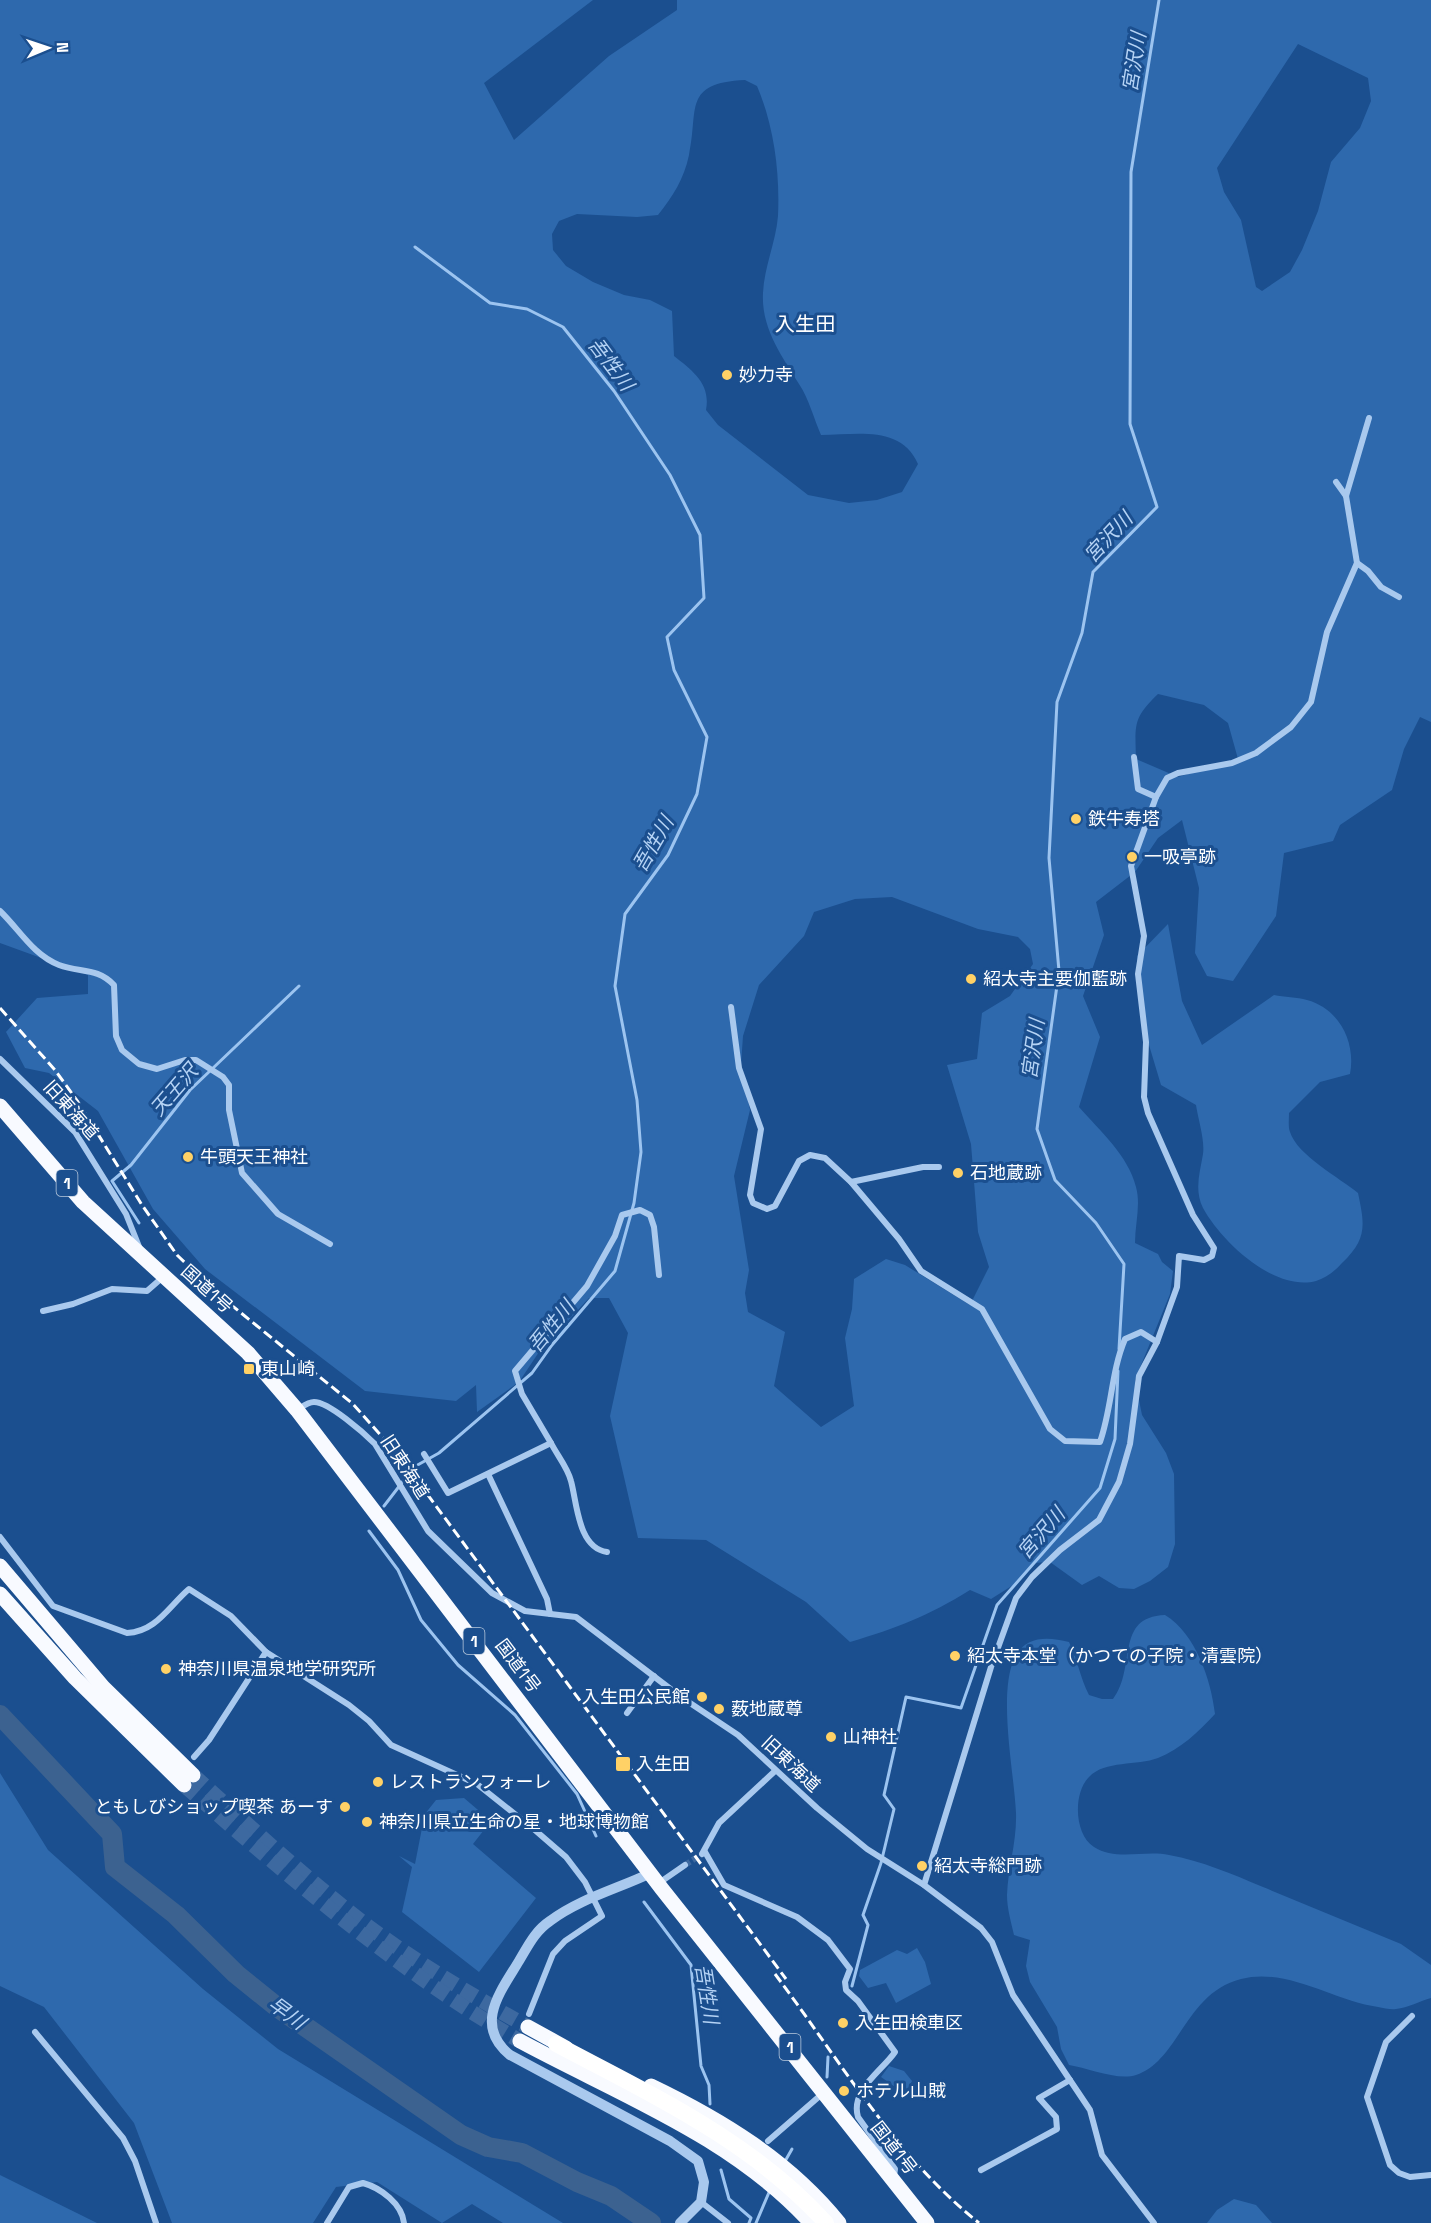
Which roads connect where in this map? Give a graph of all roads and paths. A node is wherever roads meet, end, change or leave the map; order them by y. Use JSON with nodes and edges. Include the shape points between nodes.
{"nodes":[{"id":1,"x":1370,"y":418,"type":"dead end"},
{"id":2,"x":1336,"y":482,"type":"dead end"},
{"id":3,"x":1346,"y":496,"type":"junction"},
{"id":4,"x":1357,"y":563,"type":"junction"},
{"id":5,"x":1400,"y":597,"type":"dead end"},
{"id":6,"x":1134,"y":757,"type":"dead end"},
{"id":7,"x":1156,"y":796,"type":"junction"},
{"id":8,"x":0,"y":911,"type":"edge"},
{"id":9,"x":730,"y":1007,"type":"dead end"},
{"id":10,"x":0,"y":1059,"type":"edge"},
{"id":11,"x":0,"y":1106,"type":"edge"},
{"id":12,"x":939,"y":1167,"type":"dead end"},
{"id":13,"x":851,"y":1182,"type":"junction"},
{"id":14,"x":330,"y":1244,"type":"dead end"},
{"id":15,"x":141,"y":1253,"type":"junction"},
{"id":16,"x":659,"y":1275,"type":"dead end"},
{"id":17,"x":163,"y":1276,"type":"junction"},
{"id":18,"x":43,"y":1311,"type":"dead end"},
{"id":19,"x":1157,"y":1342,"type":"junction"},
{"id":20,"x":297,"y":1410,"type":"junction"},
{"id":21,"x":551,"y":1443,"type":"junction"},
{"id":22,"x":424,"y":1454,"type":"dead end"},
{"id":23,"x":488,"y":1474,"type":"junction"},
{"id":24,"x":0,"y":1537,"type":"edge"},
{"id":25,"x":607,"y":1552,"type":"dead end"},
{"id":26,"x":0,"y":1566,"type":"edge"},
{"id":27,"x":0,"y":1593,"type":"edge"},
{"id":28,"x":550,"y":1614,"type":"junction"},
{"id":29,"x":266,"y":1652,"type":"junction"},
{"id":30,"x":654,"y":1676,"type":"junction"},
{"id":31,"x":627,"y":1713,"type":"dead end"},
{"id":32,"x":194,"y":1757,"type":"dead end"},
{"id":33,"x":775,"y":1771,"type":"junction"},
{"id":34,"x":685,"y":1865,"type":"tunnel mouth"},
{"id":35,"x":654,"y":1878,"type":"junction"},
{"id":36,"x":924,"y":1885,"type":"junction"},
{"id":37,"x":594,"y":1898,"type":"junction"},
{"id":38,"x":1412,"y":2016,"type":"dead end"},
{"id":39,"x":529,"y":2020,"type":"joint"},
{"id":40,"x":35,"y":2032,"type":"dead end"},
{"id":41,"x":520,"y":2042,"type":"tunnel mouth"},
{"id":42,"x":556,"y":2044,"type":"junction"},
{"id":43,"x":1070,"y":2080,"type":"junction"},
{"id":44,"x":825,"y":2091,"type":"junction"},
{"id":45,"x":768,"y":2141,"type":"dead end"},
{"id":46,"x":981,"y":2170,"type":"dead end"},
{"id":47,"x":1431,"y":2175,"type":"edge"},
{"id":48,"x":894,"y":2179,"type":"junction"},
{"id":49,"x":699,"y":2204,"type":"junction"},
{"id":50,"x":156,"y":2223,"type":"edge"},
{"id":51,"x":327,"y":2223,"type":"edge"},
{"id":52,"x":404,"y":2223,"type":"edge"},
{"id":53,"x":680,"y":2223,"type":"edge"},
{"id":54,"x":728,"y":2223,"type":"edge"},
{"id":55,"x":810,"y":2223,"type":"edge"},
{"id":56,"x":826,"y":2223,"type":"edge"},
{"id":57,"x":839,"y":2223,"type":"edge"},
{"id":58,"x":927,"y":2223,"type":"edge"},
{"id":59,"x":1154,"y":2223,"type":"edge"}],
"edges":[{"from":1,"to":3,"type":"street"},
{"from":2,"to":3,"type":"street"},
{"from":3,"to":4,"type":"street"},
{"from":4,"to":5,"type":"street","via":[[1381,587]]},
{"from":4,"to":7,"type":"street","via":[[1327,632],[1311,702],[1301,717],[1256,753],[1232,763],[1167,778]]},
{"from":6,"to":7,"type":"street","via":[[1138,789]]},
{"from":7,"to":19,"type":"street","via":[[1131,866],[1144,936],[1138,974],[1146,1042],[1144,1097],[1193,1215],[1214,1248],[1212,1256],[1204,1260],[1179,1256],[1177,1287]]},
{"from":8,"to":14,"type":"street","via":[[28,944],[57,964],[104,974],[114,985],[116,1036],[122,1050],[139,1064],[157,1069],[196,1060],[223,1077],[229,1085],[228,1110],[242,1173],[278,1214]]},
{"from":9,"to":13,"type":"street","via":[[735,1051],[761,1129],[750,1196],[753,1203],[767,1209],[775,1206],[799,1161],[810,1155],[825,1158]]},
{"from":10,"to":15,"type":"street","name":"旧東海道","via":[[75,1132],[126,1214]]},
{"from":11,"to":15,"type":"highway","name":"国道1号","number":"1","via":[[83,1202]]},
{"from":12,"to":13,"type":"street"},
{"from":13,"to":19,"type":"street","via":[[921,1271],[982,1309],[1050,1429],[1065,1441],[1100,1442],[1108,1421],[1116,1360],[1125,1339],[1141,1332]]},
{"from":15,"to":17,"type":"highway","name":"国道1号","number":"1"},
{"from":16,"to":21,"type":"street","via":[[650,1215],[640,1210],[622,1215],[587,1287],[515,1371],[522,1394]]},
{"from":17,"to":18,"type":"street","via":[[147,1291],[112,1289]]},
{"from":17,"to":20,"type":"highway","name":"国道1号","number":"1","via":[[248,1353]]},
{"from":19,"to":36,"type":"street","via":[[1139,1376],[1130,1444],[1119,1482],[1100,1520],[1060,1550],[1016,1598],[990,1667]]},
{"from":20,"to":28,"type":"street","name":"旧東海道","via":[[309,1403],[320,1403],[367,1436],[428,1531],[444,1548],[508,1604]]},
{"from":20,"to":35,"type":"highway","name":"国道1号","number":"1"},
{"from":21,"to":23,"type":"street"},
{"from":21,"to":25,"type":"street","via":[[571,1479],[576,1510],[589,1541],[598,1551]]},
{"from":22,"to":23,"type":"street","via":[[448,1493]]},
{"from":23,"to":28,"type":"street","via":[[547,1599]]},
{"from":24,"to":29,"type":"street","via":[[53,1606],[101,1626],[139,1633],[160,1620],[189,1589],[231,1616]]},
{"from":26,"to":27,"type":"highway","via":[[189,1780],[75,1678]]},
{"from":28,"to":30,"type":"street","name":"旧東海道","via":[[576,1617]]},
{"from":29,"to":32,"type":"street"},
{"from":29,"to":37,"type":"street","via":[[349,1705],[391,1745],[477,1784],[566,1857]]},
{"from":30,"to":31,"type":"street"},
{"from":30,"to":33,"type":"street","name":"旧東海道","via":[[738,1735]]},
{"from":33,"to":36,"type":"street","name":"旧東海道","via":[[883,1859]]},
{"from":33,"to":48,"type":"street","via":[[719,1823],[703,1853],[724,1885],[797,1917],[828,1940],[850,1969],[846,1990],[895,2052],[864,2088],[856,2107],[858,2117],[895,2169]]},
{"from":34,"to":35,"type":"street"},
{"from":35,"to":37,"type":"street"},
{"from":35,"to":44,"type":"highway","name":"国道1号","number":"1"},
{"from":36,"to":43,"type":"street","name":"旧東海道","via":[[981,1928],[992,1942],[1013,1995]]},
{"from":37,"to":39,"type":"street","via":[[602,1916],[553,1954]]},
{"from":37,"to":49,"type":"street","via":[[548,1922],[527,1946],[493,2004],[496,2038],[504,2050],[526,2065],[686,2150],[703,2172]]},
{"from":38,"to":47,"type":"street","via":[[1386,2042],[1366,2097],[1390,2165],[1410,2177]]},
{"from":39,"to":42,"type":"highway"},
{"from":40,"to":50,"type":"street","via":[[123,2138]]},
{"from":41,"to":55,"type":"highway","via":[[704,2137],[763,2180]]},
{"from":42,"to":56,"type":"highway","via":[[726,2137],[784,2182]]},
{"from":42,"to":57,"type":"highway","via":[[718,2120],[799,2181]]},
{"from":43,"to":46,"type":"street","via":[[1039,2098],[1056,2117],[1057,2129]]},
{"from":43,"to":59,"type":"street","name":"旧東海道","via":[[1090,2110],[1102,2155]]},
{"from":44,"to":45,"type":"street"},
{"from":44,"to":48,"type":"highway","name":"国道1号","number":"1"},
{"from":48,"to":58,"type":"highway","name":"国道1号","number":"1"},
{"from":49,"to":53,"type":"street"},
{"from":49,"to":54,"type":"street"},
{"from":51,"to":52,"type":"street","via":[[349,2187],[363,2183],[397,2205]]}]}
